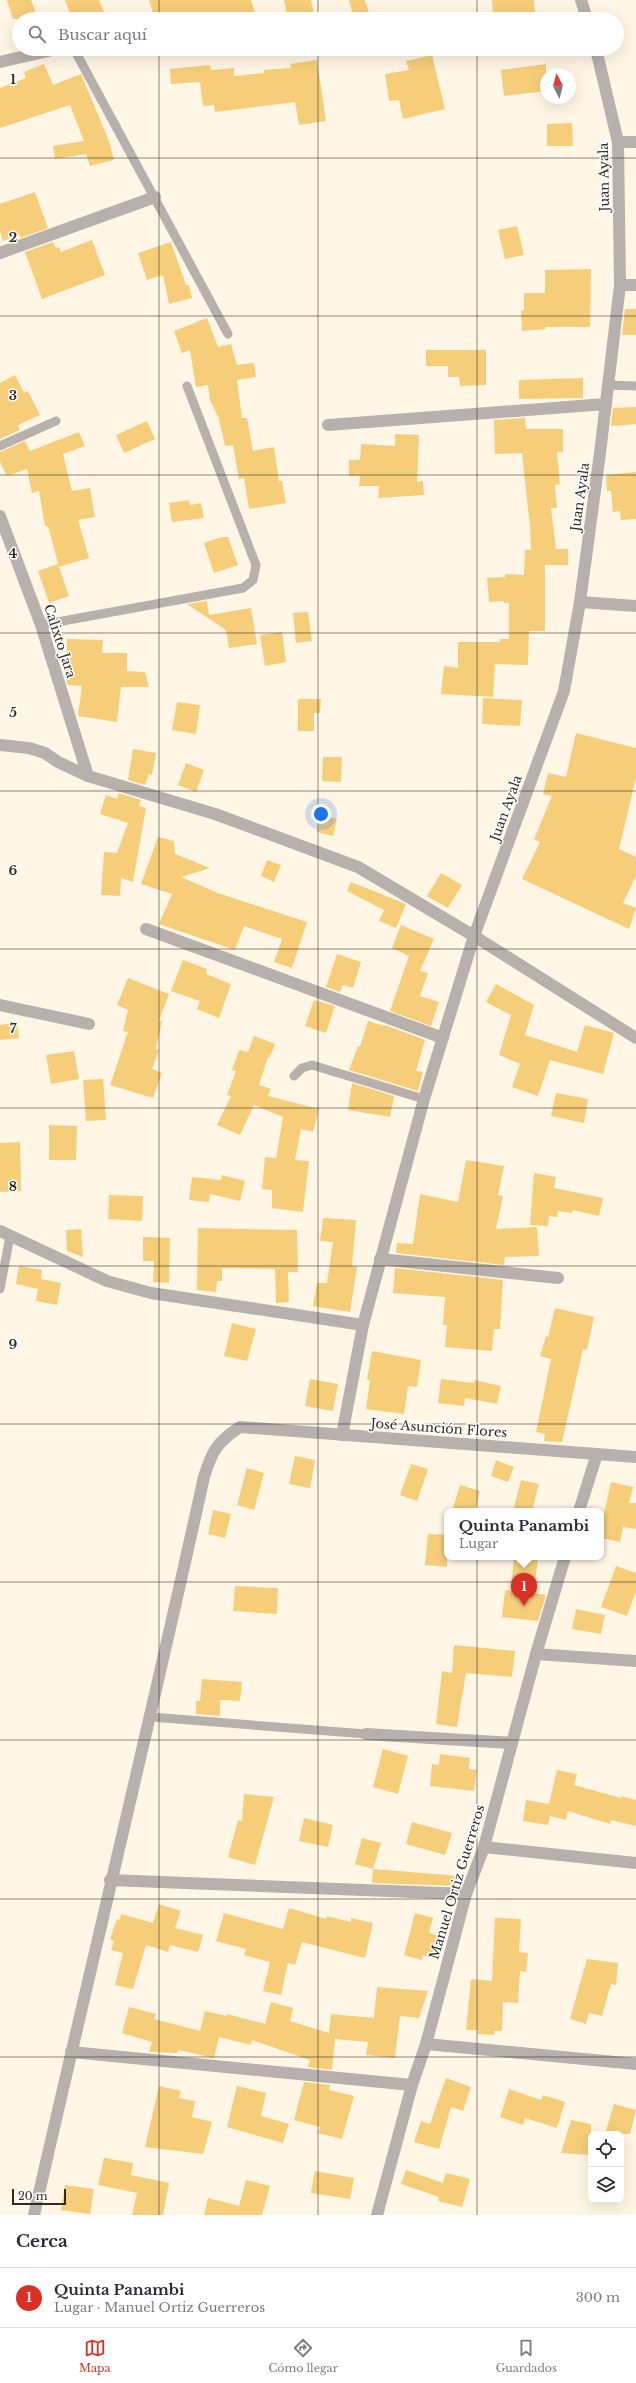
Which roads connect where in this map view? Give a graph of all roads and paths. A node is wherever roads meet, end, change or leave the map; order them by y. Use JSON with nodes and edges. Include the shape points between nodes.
{"nodes":[{"id":1,"x":581,"y":0,"type":"edge"},
{"id":2,"x":585,"y":12,"type":"edge"},
{"id":3,"x":26,"y":56,"type":"edge"},
{"id":4,"x":78,"y":56,"type":"edge"},
{"id":5,"x":598,"y":56,"type":"edge"},
{"id":6,"x":0,"y":62,"type":"edge"},
{"id":7,"x":618,"y":142,"type":"junction"},
{"id":8,"x":636,"y":142,"type":"edge"},
{"id":9,"x":155,"y":197,"type":"junction"},
{"id":10,"x":0,"y":253,"type":"edge"},
{"id":11,"x":620,"y":284,"type":"junction"},
{"id":12,"x":636,"y":285,"type":"edge"},
{"id":13,"x":228,"y":334,"type":"dead end"},
{"id":14,"x":187,"y":386,"type":"dead end"},
{"id":15,"x":608,"y":386,"type":"junction"},
{"id":16,"x":636,"y":386,"type":"edge"},
{"id":17,"x":606,"y":404,"type":"junction"},
{"id":18,"x":56,"y":421,"type":"dead end"},
{"id":19,"x":328,"y":425,"type":"dead end"},
{"id":20,"x":0,"y":446,"type":"edge"},
{"id":21,"x":0,"y":516,"type":"edge"},
{"id":22,"x":580,"y":602,"type":"junction"},
{"id":23,"x":636,"y":606,"type":"edge"},
{"id":24,"x":41,"y":624,"type":"junction"},
{"id":25,"x":0,"y":745,"type":"edge"},
{"id":26,"x":88,"y":776,"type":"junction"},
{"id":27,"x":146,"y":929,"type":"dead end"},
{"id":28,"x":474,"y":936,"type":"junction"},
{"id":29,"x":0,"y":1005,"type":"edge"},
{"id":30,"x":89,"y":1024,"type":"dead end"},
{"id":31,"x":443,"y":1038,"type":"junction"},
{"id":32,"x":636,"y":1038,"type":"edge"},
{"id":33,"x":294,"y":1076,"type":"dead end"},
{"id":34,"x":424,"y":1099,"type":"junction"},
{"id":35,"x":5,"y":1234,"type":"edge"},
{"id":36,"x":380,"y":1259,"type":"junction"},
{"id":37,"x":558,"y":1278,"type":"dead end"},
{"id":38,"x":0,"y":1289,"type":"edge"},
{"id":39,"x":363,"y":1326,"type":"junction"},
{"id":40,"x":342,"y":1435,"type":"junction"},
{"id":41,"x":597,"y":1454,"type":"junction"},
{"id":42,"x":636,"y":1457,"type":"edge"},
{"id":43,"x":581,"y":1508,"type":"edge"},
{"id":44,"x":565,"y":1560,"type":"edge"},
{"id":45,"x":536,"y":1654,"type":"junction"},
{"id":46,"x":636,"y":1661,"type":"edge"},
{"id":47,"x":151,"y":1718,"type":"junction"},
{"id":48,"x":366,"y":1734,"type":"joint"},
{"id":49,"x":512,"y":1743,"type":"junction"},
{"id":50,"x":484,"y":1847,"type":"junction"},
{"id":51,"x":636,"y":1863,"type":"edge"},
{"id":52,"x":110,"y":1880,"type":"junction"},
{"id":53,"x":466,"y":1894,"type":"junction"},
{"id":54,"x":426,"y":2044,"type":"junction"},
{"id":55,"x":71,"y":2052,"type":"junction"},
{"id":56,"x":636,"y":2064,"type":"edge"},
{"id":57,"x":412,"y":2085,"type":"junction"},
{"id":58,"x":34,"y":2215,"type":"edge"},
{"id":59,"x":377,"y":2215,"type":"edge"}],
"edges":[{"from":1,"to":2,"type":"street"},
{"from":3,"to":6,"type":"street"},
{"from":4,"to":9,"type":"lane"},
{"from":5,"to":7,"type":"street","name":"Juan Ayala"},
{"from":7,"to":8,"type":"street"},
{"from":7,"to":11,"type":"street","name":"Juan Ayala"},
{"from":9,"to":10,"type":"street"},
{"from":9,"to":13,"type":"lane"},
{"from":11,"to":12,"type":"street"},
{"from":11,"to":15,"type":"street","name":"Juan Ayala"},
{"from":14,"to":24,"type":"lane","via":[[256,566],[253,580],[243,588]]},
{"from":15,"to":16,"type":"lane"},
{"from":15,"to":17,"type":"street","name":"Juan Ayala"},
{"from":17,"to":19,"type":"street"},
{"from":17,"to":22,"type":"street","name":"Juan Ayala"},
{"from":18,"to":20,"type":"lane"},
{"from":21,"to":24,"type":"street","name":"Calixto Jara"},
{"from":22,"to":23,"type":"street"},
{"from":22,"to":28,"type":"street","name":"Juan Ayala","via":[[564,691]]},
{"from":24,"to":26,"type":"street","name":"Calixto Jara"},
{"from":25,"to":26,"type":"street","via":[[29,748],[45,753]]},
{"from":26,"to":28,"type":"street","via":[[215,814],[358,867]]},
{"from":27,"to":31,"type":"street"},
{"from":28,"to":31,"type":"street","name":"Juan Ayala"},
{"from":28,"to":32,"type":"street"},
{"from":29,"to":30,"type":"street"},
{"from":31,"to":34,"type":"street","name":"Juan Ayala"},
{"from":33,"to":34,"type":"lane","via":[[302,1068],[312,1065]]},
{"from":34,"to":36,"type":"street","name":"Juan Ayala"},
{"from":35,"to":38,"type":"lane"},
{"from":35,"to":39,"type":"street","via":[[107,1281],[136,1289]]},
{"from":36,"to":37,"type":"street"},
{"from":36,"to":39,"type":"street","name":"Juan Ayala"},
{"from":39,"to":40,"type":"street","name":"Juan Ayala"},
{"from":40,"to":41,"type":"street","name":"José Asunción Flores"},
{"from":40,"to":47,"type":"street","name":"José Asunción Flores","via":[[240,1427],[222,1438],[211,1454]]},
{"from":41,"to":42,"type":"street","name":"José Asunción Flores"},
{"from":41,"to":43,"type":"street"},
{"from":44,"to":45,"type":"street","name":"Manuel Ortiz Guerreros"},
{"from":45,"to":46,"type":"street"},
{"from":45,"to":49,"type":"street","name":"Manuel Ortiz Guerreros"},
{"from":47,"to":48,"type":"lane"},
{"from":47,"to":52,"type":"street"},
{"from":48,"to":49,"type":"street"},
{"from":49,"to":50,"type":"street","name":"Manuel Ortiz Guerreros"},
{"from":50,"to":51,"type":"street"},
{"from":50,"to":53,"type":"street","name":"Manuel Ortiz Guerreros"},
{"from":52,"to":53,"type":"street"},
{"from":52,"to":55,"type":"street"},
{"from":53,"to":54,"type":"street","name":"Manuel Ortiz Guerreros"},
{"from":54,"to":56,"type":"street"},
{"from":54,"to":57,"type":"street","name":"Manuel Ortiz Guerreros"},
{"from":55,"to":57,"type":"street"},
{"from":55,"to":58,"type":"street"},
{"from":57,"to":59,"type":"street","name":"Manuel Ortiz Guerreros"}]}
